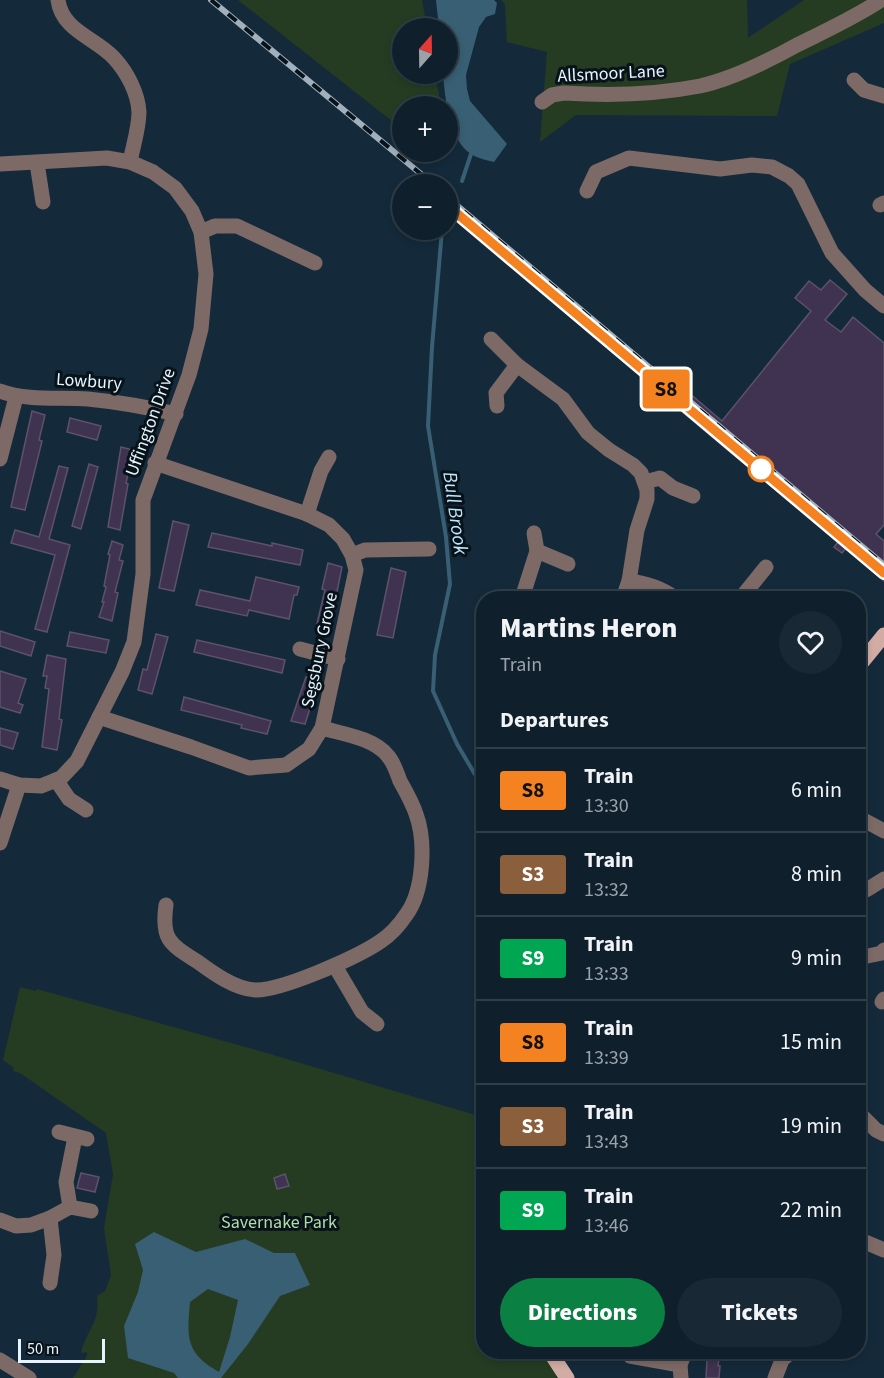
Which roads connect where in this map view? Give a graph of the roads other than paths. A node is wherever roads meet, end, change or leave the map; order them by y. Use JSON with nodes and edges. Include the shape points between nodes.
{"nodes":[{"id":1,"x":58,"y":0,"type":"edge"},
{"id":2,"x":881,"y":0,"type":"edge"},
{"id":3,"x":854,"y":80,"type":"dead end"},
{"id":4,"x":884,"y":96,"type":"edge"},
{"id":5,"x":542,"y":102,"type":"dead end"},
{"id":6,"x":130,"y":162,"type":"junction"},
{"id":7,"x":37,"y":163,"type":"junction"},
{"id":8,"x":0,"y":164,"type":"edge"},
{"id":9,"x":587,"y":191,"type":"dead end"},
{"id":10,"x":43,"y":202,"type":"dead end"},
{"id":11,"x":201,"y":232,"type":"junction"},
{"id":12,"x":315,"y":262,"type":"dead end"},
{"id":13,"x":884,"y":306,"type":"edge"},
{"id":14,"x":491,"y":339,"type":"dead end"},
{"id":15,"x":517,"y":365,"type":"junction"},
{"id":16,"x":0,"y":391,"type":"edge"},
{"id":17,"x":16,"y":397,"type":"junction"},
{"id":18,"x":498,"y":406,"type":"dead end"},
{"id":19,"x":176,"y":414,"type":"junction"},
{"id":20,"x":329,"y":457,"type":"dead end"},
{"id":21,"x":0,"y":459,"type":"edge"},
{"id":22,"x":155,"y":463,"type":"junction"},
{"id":23,"x":645,"y":482,"type":"junction"},
{"id":24,"x":693,"y":496,"type":"dead end"},
{"id":25,"x":307,"y":514,"type":"junction"},
{"id":26,"x":534,"y":533,"type":"dead end"},
{"id":27,"x":429,"y":549,"type":"dead end"},
{"id":28,"x":537,"y":550,"type":"junction"},
{"id":29,"x":352,"y":555,"type":"junction"},
{"id":30,"x":568,"y":564,"type":"dead end"},
{"id":31,"x":766,"y":567,"type":"dead end"},
{"id":32,"x":629,"y":581,"type":"junction"},
{"id":33,"x":524,"y":591,"type":"edge"},
{"id":34,"x":625,"y":591,"type":"edge"},
{"id":35,"x":664,"y":591,"type":"edge"},
{"id":36,"x":747,"y":591,"type":"edge"},
{"id":37,"x":884,"y":634,"type":"edge"},
{"id":38,"x":300,"y":649,"type":"dead end"},
{"id":39,"x":866,"y":657,"type":"edge"},
{"id":40,"x":338,"y":659,"type":"junction"},
{"id":41,"x":99,"y":717,"type":"junction"},
{"id":42,"x":322,"y":728,"type":"junction"},
{"id":43,"x":0,"y":779,"type":"edge"},
{"id":44,"x":56,"y":780,"type":"junction"},
{"id":45,"x":19,"y":785,"type":"junction"},
{"id":46,"x":86,"y":810,"type":"dead end"},
{"id":47,"x":866,"y":821,"type":"edge"},
{"id":48,"x":884,"y":831,"type":"edge"},
{"id":49,"x":0,"y":843,"type":"edge"},
{"id":50,"x":884,"y":879,"type":"edge"},
{"id":51,"x":866,"y":891,"type":"edge"},
{"id":52,"x":166,"y":905,"type":"dead end"},
{"id":53,"x":883,"y":953,"type":"edge"},
{"id":54,"x":866,"y":956,"type":"edge"},
{"id":55,"x":335,"y":966,"type":"junction"},
{"id":56,"x":377,"y":1023,"type":"dead end"},
{"id":57,"x":866,"y":1120,"type":"edge"},
{"id":58,"x":59,"y":1132,"type":"dead end"},
{"id":59,"x":884,"y":1134,"type":"edge"},
{"id":60,"x":70,"y":1207,"type":"junction"},
{"id":61,"x":91,"y":1211,"type":"dead end"},
{"id":62,"x":50,"y":1218,"type":"junction"},
{"id":63,"x":0,"y":1220,"type":"edge"},
{"id":64,"x":866,"y":1242,"type":"edge"},
{"id":65,"x":884,"y":1250,"type":"edge"},
{"id":66,"x":50,"y":1283,"type":"dead end"},
{"id":67,"x":555,"y":1359,"type":"edge"},
{"id":68,"x":647,"y":1359,"type":"edge"},
{"id":69,"x":783,"y":1359,"type":"edge"},
{"id":70,"x":0,"y":1360,"type":"edge"},
{"id":71,"x":682,"y":1365,"type":"edge"},
{"id":72,"x":29,"y":1378,"type":"edge"},
{"id":73,"x":567,"y":1378,"type":"edge"},
{"id":74,"x":775,"y":1378,"type":"edge"}],
"edges":[{"from":1,"to":6,"type":"street","via":[[63,17],[114,57],[134,89],[139,112]]},
{"from":2,"to":5,"type":"street","name":"Allsmoor Lane","via":[[783,53],[702,85],[643,95],[564,93]]},
{"from":3,"to":4,"type":"street","via":[[864,90]]},
{"from":6,"to":7,"type":"street","name":"Uffington Drive","via":[[94,158]]},
{"from":6,"to":11,"type":"street","name":"Uffington Drive","via":[[175,188]]},
{"from":7,"to":8,"type":"street","name":"Uffington Drive"},
{"from":7,"to":10,"type":"street"},
{"from":9,"to":13,"type":"street","via":[[596,172],[629,159],[720,169],[772,167],[798,184],[832,254]]},
{"from":11,"to":12,"type":"street","via":[[215,226],[237,226]]},
{"from":11,"to":19,"type":"street","name":"Uffington Drive","via":[[206,274],[201,329]]},
{"from":14,"to":15,"type":"street"},
{"from":15,"to":18,"type":"street","via":[[496,393]]},
{"from":15,"to":23,"type":"street","via":[[563,399],[588,433],[633,465]]},
{"from":16,"to":17,"type":"street","name":"Lowbury"},
{"from":17,"to":19,"type":"street","name":"Lowbury","via":[[125,403]]},
{"from":17,"to":21,"type":"street"},
{"from":19,"to":22,"type":"street","name":"Uffington Drive"},
{"from":20,"to":25,"type":"street"},
{"from":22,"to":25,"type":"street"},
{"from":22,"to":41,"type":"street","name":"Uffington Drive","via":[[143,500],[143,574],[134,642]]},
{"from":23,"to":24,"type":"street","via":[[660,478]]},
{"from":23,"to":32,"type":"street","via":[[647,499],[637,530]]},
{"from":25,"to":29,"type":"street","via":[[329,525]]},
{"from":26,"to":28,"type":"street"},
{"from":27,"to":29,"type":"street","via":[[365,550]]},
{"from":28,"to":30,"type":"street"},
{"from":28,"to":33,"type":"street"},
{"from":29,"to":40,"type":"street","name":"Segsbury Grove","via":[[356,570]]},
{"from":31,"to":36,"type":"street"},
{"from":32,"to":34,"type":"street"},
{"from":32,"to":35,"type":"street"},
{"from":37,"to":39,"type":"main road"},
{"from":38,"to":40,"type":"street"},
{"from":40,"to":42,"type":"street","name":"Segsbury Grove"},
{"from":41,"to":42,"type":"street","name":"Segsbury Grove","via":[[249,768],[286,765],[309,749]]},
{"from":41,"to":44,"type":"street","name":"Uffington Drive","via":[[77,761]]},
{"from":42,"to":55,"type":"street","via":[[370,742],[388,756],[417,814],[423,847],[416,895],[408,914],[383,941]]},
{"from":43,"to":45,"type":"street"},
{"from":44,"to":45,"type":"street","via":[[41,786]]},
{"from":44,"to":46,"type":"street","via":[[69,799]]},
{"from":45,"to":49,"type":"street"},
{"from":47,"to":48,"type":"street"},
{"from":50,"to":51,"type":"street"},
{"from":52,"to":55,"type":"street","via":[[166,938],[187,956],[239,986],[266,990]]},
{"from":53,"to":54,"type":"street"},
{"from":55,"to":56,"type":"street","via":[[362,1012]]},
{"from":57,"to":59,"type":"street"},
{"from":58,"to":60,"type":"street","via":[[81,1138],[66,1182]]},
{"from":60,"to":61,"type":"street"},
{"from":60,"to":62,"type":"street"},
{"from":62,"to":63,"type":"street","via":[[16,1226]]},
{"from":62,"to":66,"type":"street","via":[[54,1255]]},
{"from":64,"to":65,"type":"street"},
{"from":67,"to":73,"type":"main road"},
{"from":68,"to":71,"type":"street"},
{"from":69,"to":74,"type":"street"},
{"from":70,"to":72,"type":"street"}]}
